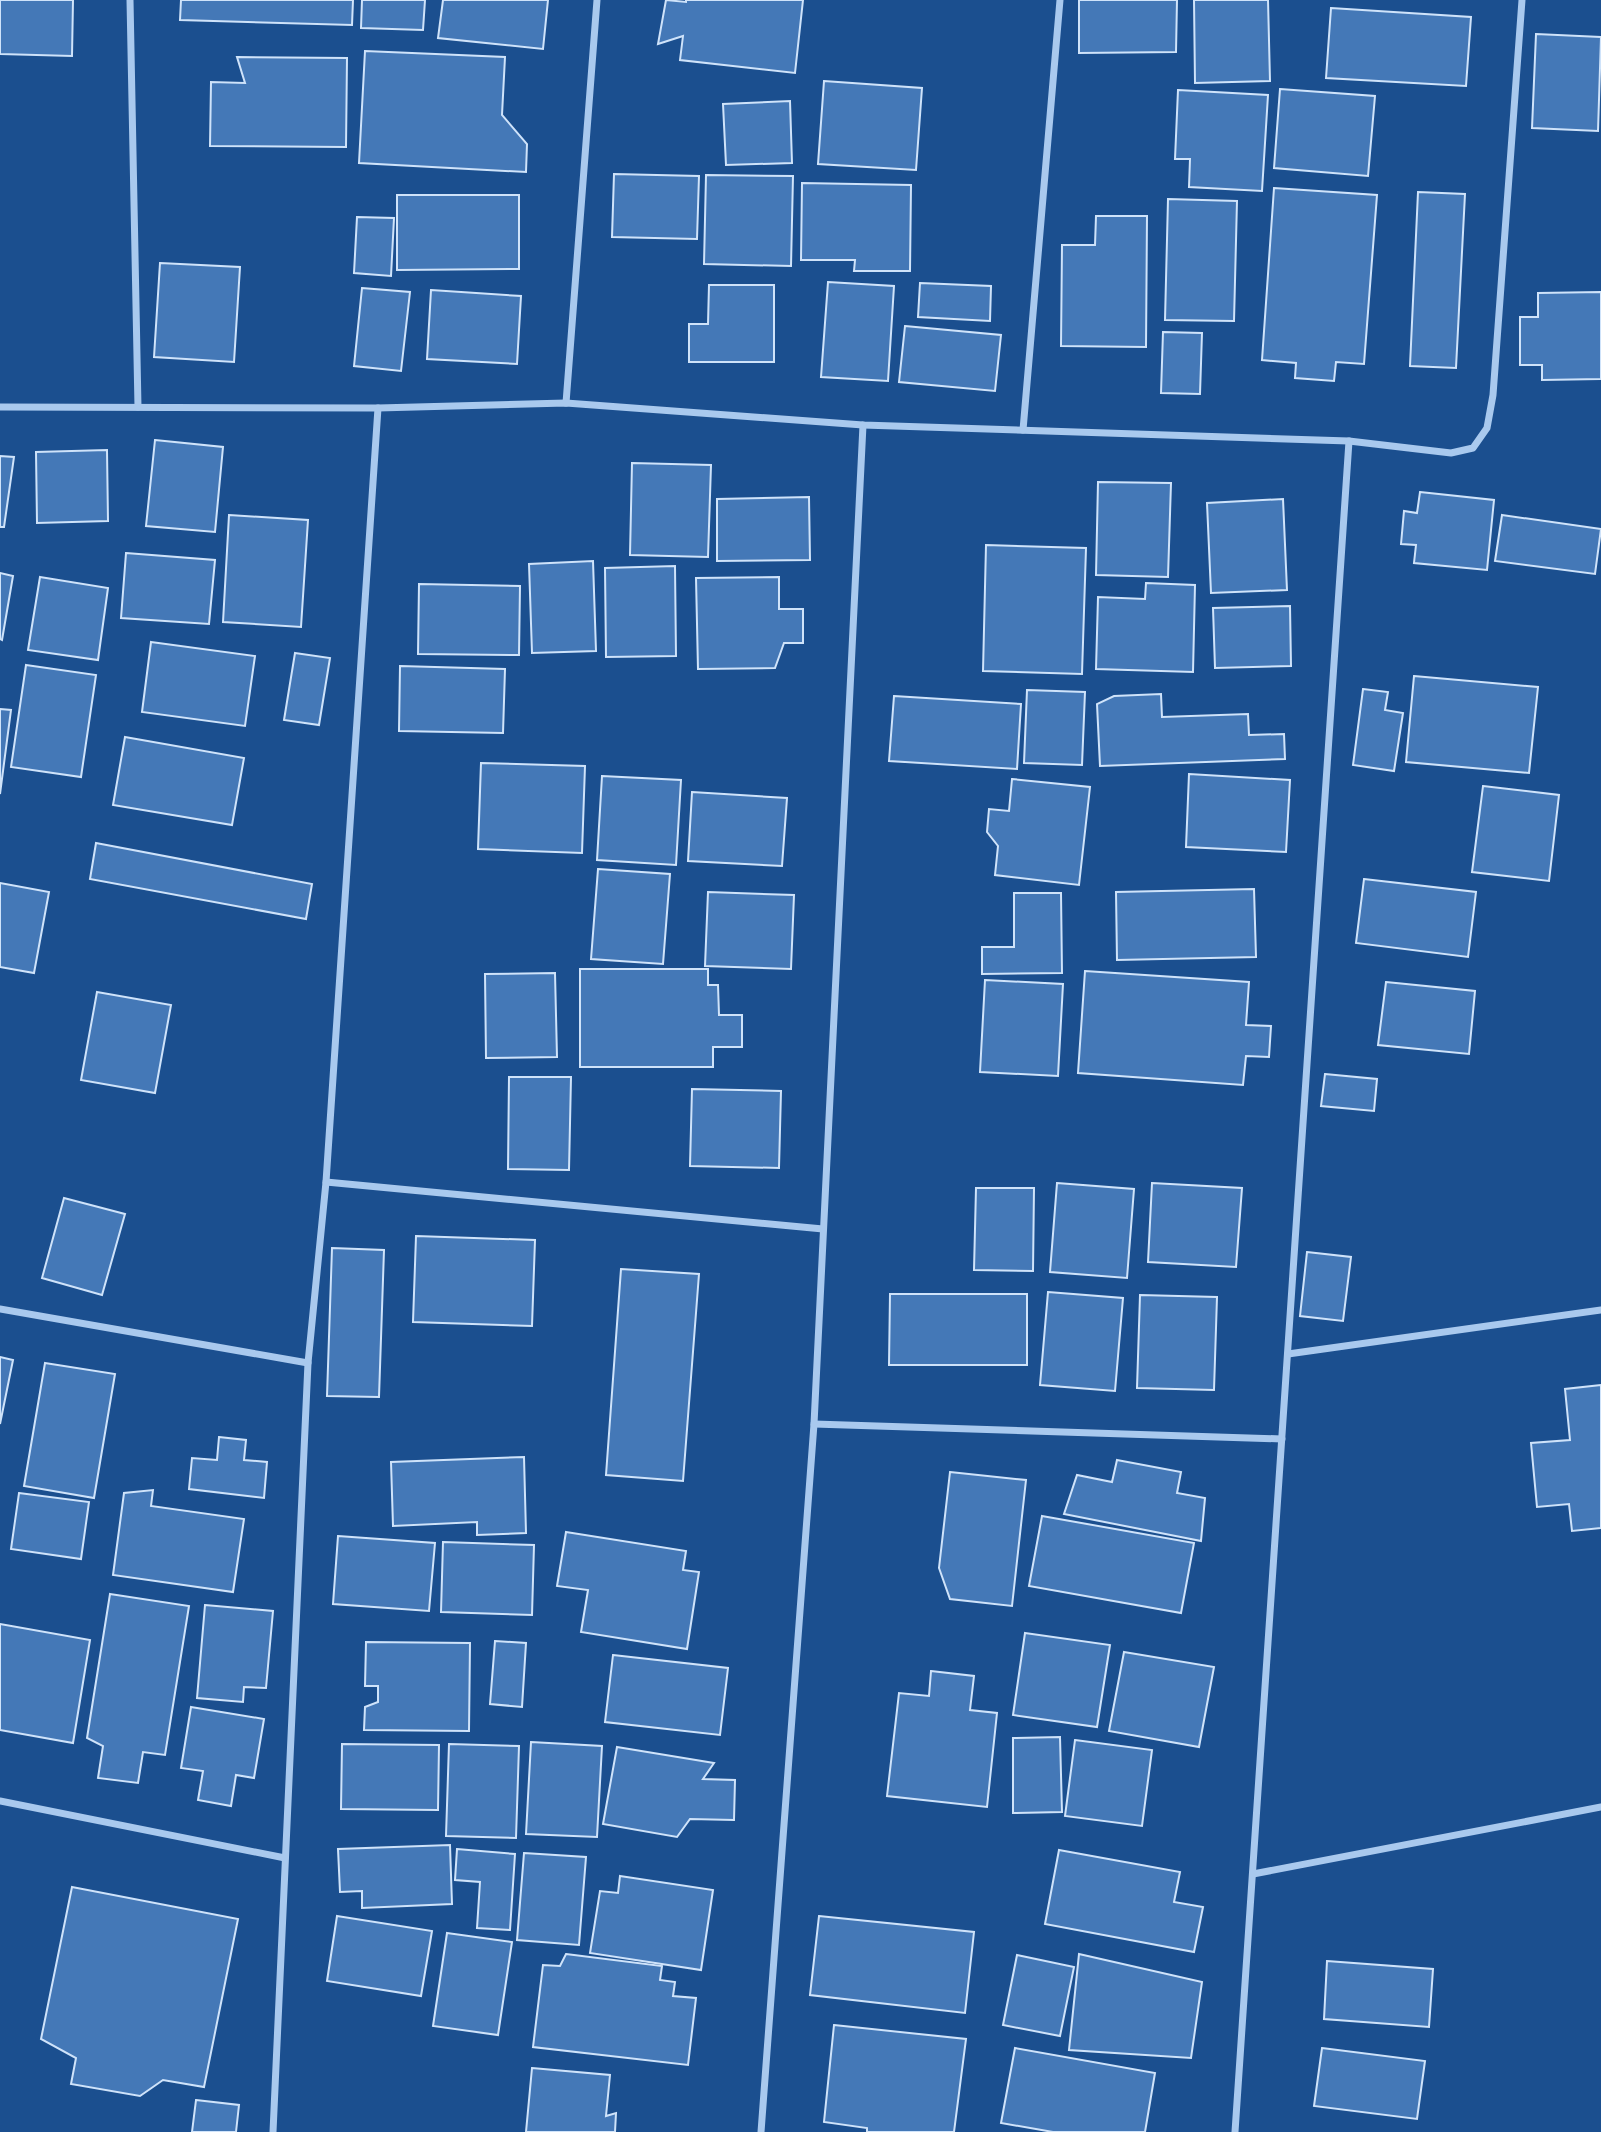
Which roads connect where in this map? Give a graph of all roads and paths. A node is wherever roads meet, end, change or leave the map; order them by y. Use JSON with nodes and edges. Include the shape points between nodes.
{"nodes":[{"id":1,"x":130,"y":0,"type":"edge"},
{"id":2,"x":597,"y":0,"type":"edge"},
{"id":3,"x":1060,"y":0,"type":"edge"},
{"id":4,"x":1522,"y":0,"type":"edge"},
{"id":5,"x":566,"y":402,"type":"junction"},
{"id":6,"x":0,"y":407,"type":"edge"},
{"id":7,"x":138,"y":407,"type":"junction"},
{"id":8,"x":378,"y":408,"type":"junction"},
{"id":9,"x":863,"y":425,"type":"junction"},
{"id":10,"x":1023,"y":430,"type":"junction"},
{"id":11,"x":1349,"y":441,"type":"junction"},
{"id":12,"x":326,"y":1182,"type":"junction"},
{"id":13,"x":823,"y":1229,"type":"junction"},
{"id":14,"x":0,"y":1309,"type":"edge"},
{"id":15,"x":1601,"y":1310,"type":"edge"},
{"id":16,"x":1288,"y":1354,"type":"junction"},
{"id":17,"x":308,"y":1363,"type":"junction"},
{"id":18,"x":814,"y":1424,"type":"junction"},
{"id":19,"x":1282,"y":1439,"type":"junction"},
{"id":20,"x":0,"y":1801,"type":"edge"},
{"id":21,"x":1601,"y":1807,"type":"edge"},
{"id":22,"x":285,"y":1858,"type":"junction"},
{"id":23,"x":1253,"y":1874,"type":"junction"},
{"id":24,"x":273,"y":2132,"type":"edge"},
{"id":25,"x":761,"y":2132,"type":"edge"},
{"id":26,"x":1235,"y":2132,"type":"edge"}],
"edges":[{"from":1,"to":7,"type":"street"},
{"from":2,"to":5,"type":"street"},
{"from":3,"to":10,"type":"street"},
{"from":4,"to":11,"type":"street","via":[[1487,428],[1473,448],[1451,453]]},
{"from":5,"to":8,"type":"street"},
{"from":5,"to":9,"type":"street"},
{"from":6,"to":7,"type":"street"},
{"from":7,"to":8,"type":"street"},
{"from":8,"to":12,"type":"street"},
{"from":9,"to":10,"type":"street"},
{"from":9,"to":13,"type":"street"},
{"from":10,"to":11,"type":"street"},
{"from":11,"to":16,"type":"street"},
{"from":12,"to":13,"type":"street"},
{"from":12,"to":17,"type":"street"},
{"from":13,"to":18,"type":"street"},
{"from":14,"to":17,"type":"street"},
{"from":15,"to":16,"type":"street"},
{"from":16,"to":19,"type":"street"},
{"from":17,"to":22,"type":"street"},
{"from":18,"to":19,"type":"street"},
{"from":18,"to":25,"type":"street"},
{"from":19,"to":23,"type":"street"},
{"from":20,"to":22,"type":"street"},
{"from":21,"to":23,"type":"street"},
{"from":22,"to":24,"type":"street"},
{"from":23,"to":26,"type":"street"}]}
